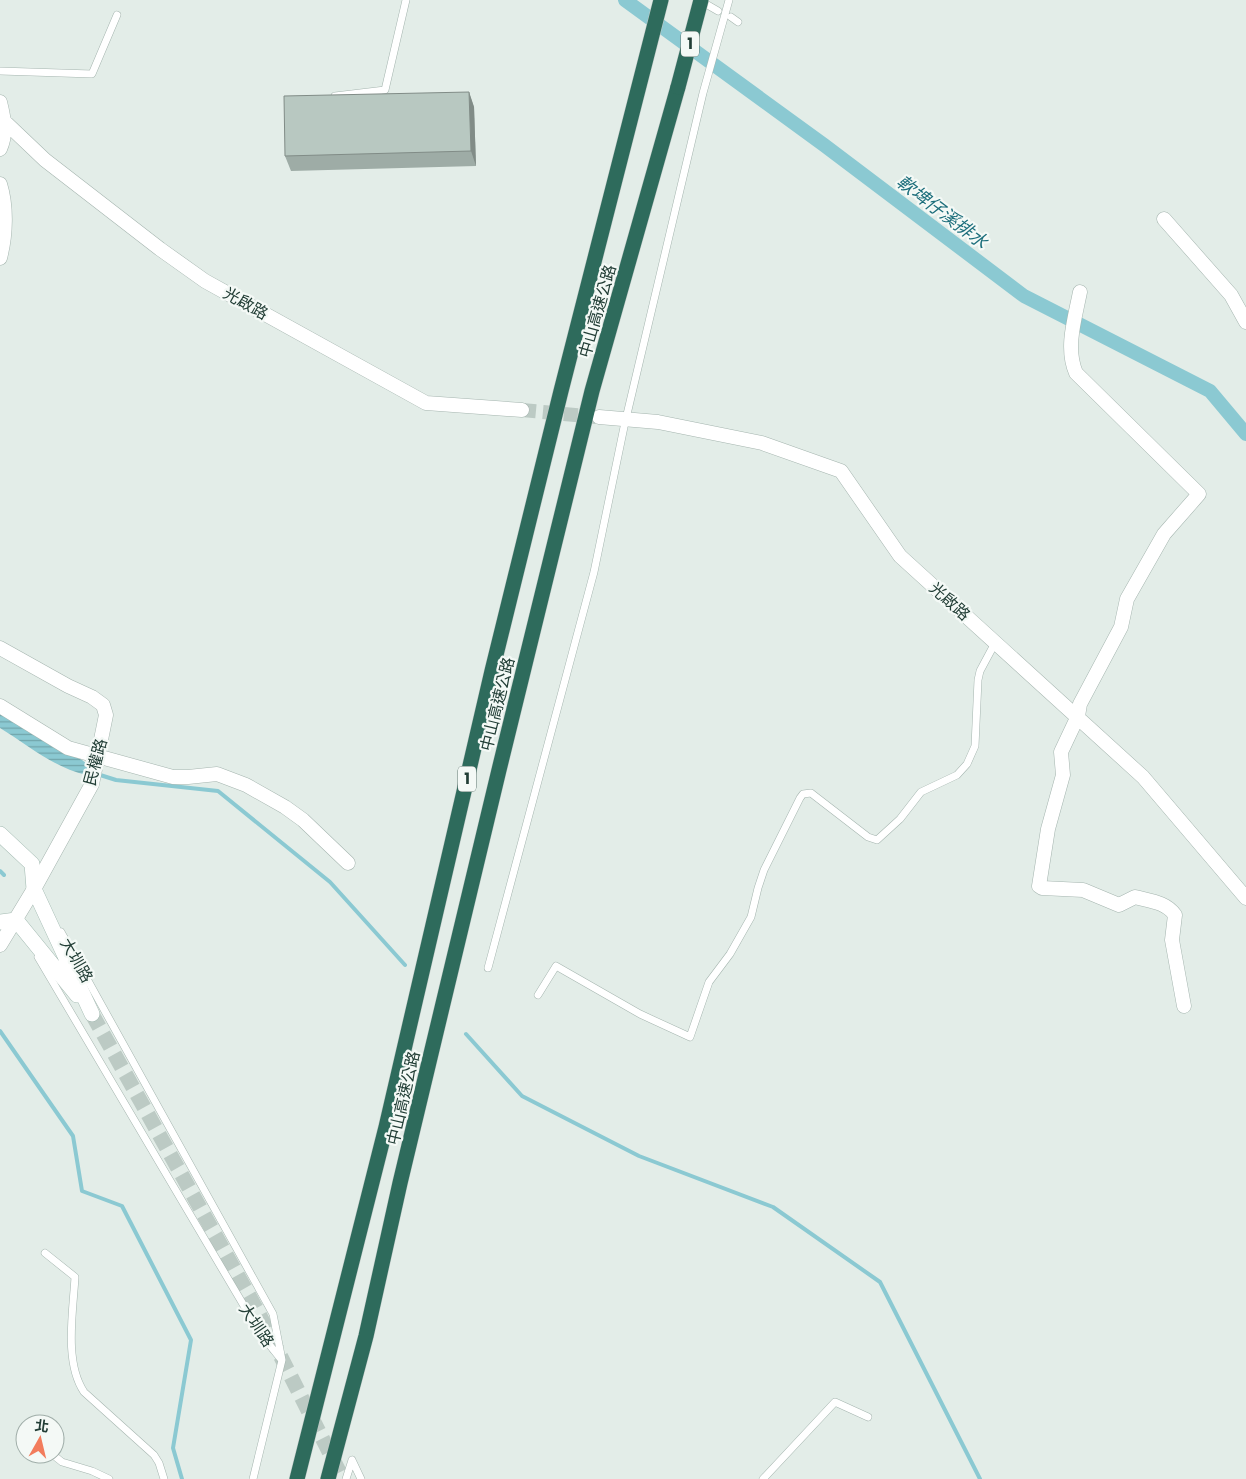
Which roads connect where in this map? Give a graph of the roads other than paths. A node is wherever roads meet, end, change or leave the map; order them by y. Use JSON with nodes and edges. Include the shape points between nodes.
{"nodes":[{"id":1,"x":406,"y":0,"type":"edge"},
{"id":2,"x":661,"y":0,"type":"edge"},
{"id":3,"x":700,"y":0,"type":"edge"},
{"id":4,"x":729,"y":0,"type":"edge"},
{"id":5,"x":718,"y":11,"type":"dead end"},
{"id":6,"x":117,"y":15,"type":"dead end"},
{"id":7,"x":730,"y":17,"type":"dead end"},
{"id":8,"x":738,"y":22,"type":"dead end"},
{"id":9,"x":0,"y":71,"type":"edge"},
{"id":10,"x":328,"y":97,"type":"edge"},
{"id":11,"x":0,"y":102,"type":"edge"},
{"id":12,"x":5,"y":122,"type":"junction"},
{"id":13,"x":0,"y":149,"type":"edge"},
{"id":14,"x":0,"y":184,"type":"edge"},
{"id":15,"x":1164,"y":219,"type":"dead end"},
{"id":16,"x":0,"y":258,"type":"edge"},
{"id":17,"x":1080,"y":292,"type":"dead end"},
{"id":18,"x":1246,"y":322,"type":"edge"},
{"id":19,"x":522,"y":410,"type":"tunnel mouth"},
{"id":20,"x":599,"y":417,"type":"tunnel mouth"},
{"id":21,"x":626,"y":420,"type":"junction"},
{"id":22,"x":995,"y":642,"type":"junction"},
{"id":23,"x":0,"y":648,"type":"edge"},
{"id":24,"x":0,"y":706,"type":"edge"},
{"id":25,"x":1078,"y":716,"type":"junction"},
{"id":26,"x":97,"y":761,"type":"junction"},
{"id":27,"x":0,"y":834,"type":"edge"},
{"id":28,"x":348,"y":863,"type":"dead end"},
{"id":29,"x":34,"y":889,"type":"junction"},
{"id":30,"x":1246,"y":898,"type":"edge"},
{"id":31,"x":16,"y":920,"type":"junction"},
{"id":32,"x":0,"y":922,"type":"edge"},
{"id":33,"x":0,"y":945,"type":"edge"},
{"id":34,"x":488,"y":968,"type":"dead end"},
{"id":35,"x":538,"y":995,"type":"dead end"},
{"id":36,"x":1184,"y":1006,"type":"dead end"},
{"id":37,"x":45,"y":1253,"type":"dead end"},
{"id":38,"x":282,"y":1360,"type":"junction"},
{"id":39,"x":868,"y":1417,"type":"dead end"},
{"id":40,"x":65,"y":1463,"type":"edge"},
{"id":41,"x":109,"y":1479,"type":"edge"},
{"id":42,"x":164,"y":1479,"type":"edge"},
{"id":43,"x":253,"y":1479,"type":"edge"},
{"id":44,"x":297,"y":1479,"type":"edge"},
{"id":45,"x":328,"y":1479,"type":"edge"},
{"id":46,"x":346,"y":1479,"type":"edge"},
{"id":47,"x":361,"y":1479,"type":"edge"},
{"id":48,"x":762,"y":1479,"type":"edge"}],
"edges":[{"from":1,"to":10,"type":"lane","via":[[385,90]]},
{"from":2,"to":44,"type":"highway","name":"中山高速公路","number":"1","via":[[492,671],[386,1126]]},
{"from":3,"to":5,"type":"lane"},
{"from":3,"to":45,"type":"highway","name":"中山高速公路","number":"1","bridge":true,"via":[[592,392],[496,780],[366,1336]]},
{"from":4,"to":21,"type":"lane","via":[[703,94]]},
{"from":6,"to":9,"type":"lane","via":[[92,74]]},
{"from":7,"to":8,"type":"lane"},
{"from":11,"to":12,"type":"street"},
{"from":12,"to":13,"type":"street"},
{"from":12,"to":19,"type":"street","name":"光啟路","via":[[45,160],[205,281],[426,403]]},
{"from":14,"to":16,"type":"street","via":[[4,242]]},
{"from":15,"to":18,"type":"street","via":[[1231,295]]},
{"from":17,"to":25,"type":"street","via":[[1071,341],[1076,373],[1199,494],[1164,534],[1127,598],[1121,627],[1080,704]]},
{"from":20,"to":21,"type":"street","name":"光啟路"},
{"from":21,"to":22,"type":"street","name":"光啟路","via":[[658,422],[762,443],[841,471],[900,556]]},
{"from":21,"to":34,"type":"lane","via":[[594,572]]},
{"from":22,"to":25,"type":"street","name":"光啟路"},
{"from":22,"to":35,"type":"lane","via":[[978,680],[972,756],[957,774],[920,792],[900,819],[877,840],[868,837],[811,793],[803,794],[764,870],[751,917],[710,982],[690,1037],[640,1014],[556,966]]},
{"from":23,"to":26,"type":"street","name":"民權路","via":[[103,705],[106,715]]},
{"from":24,"to":26,"type":"street","via":[[68,748]]},
{"from":25,"to":30,"type":"street","name":"光啟路","via":[[1142,777]]},
{"from":25,"to":36,"type":"street","via":[[1060,752],[1063,775],[1048,829],[1039,886],[1083,890],[1119,905],[1136,897],[1171,909],[1175,915],[1173,953]]},
{"from":26,"to":28,"type":"street","via":[[173,776],[216,774],[246,785],[286,807]]},
{"from":26,"to":29,"type":"street","name":"民權路","via":[[92,784]]},
{"from":27,"to":29,"type":"street","via":[[32,864]]},
{"from":29,"to":31,"type":"street","name":"民權路"},
{"from":29,"to":31,"type":"street","via":[[92,1014]]},
{"from":29,"to":38,"type":"lane","name":"大圳路","via":[[69,944],[273,1314]]},
{"from":31,"to":32,"type":"street"},
{"from":31,"to":33,"type":"street","name":"民權路"},
{"from":31,"to":38,"type":"lane","name":"大圳路","via":[[260,1333]]},
{"from":37,"to":42,"type":"lane","via":[[74,1277],[73,1364],[80,1386],[154,1455]]},
{"from":38,"to":43,"type":"lane"},
{"from":39,"to":48,"type":"lane","via":[[834,1402]]},
{"from":40,"to":41,"type":"lane"},
{"from":46,"to":47,"type":"lane","via":[[352,1460]]}]}
